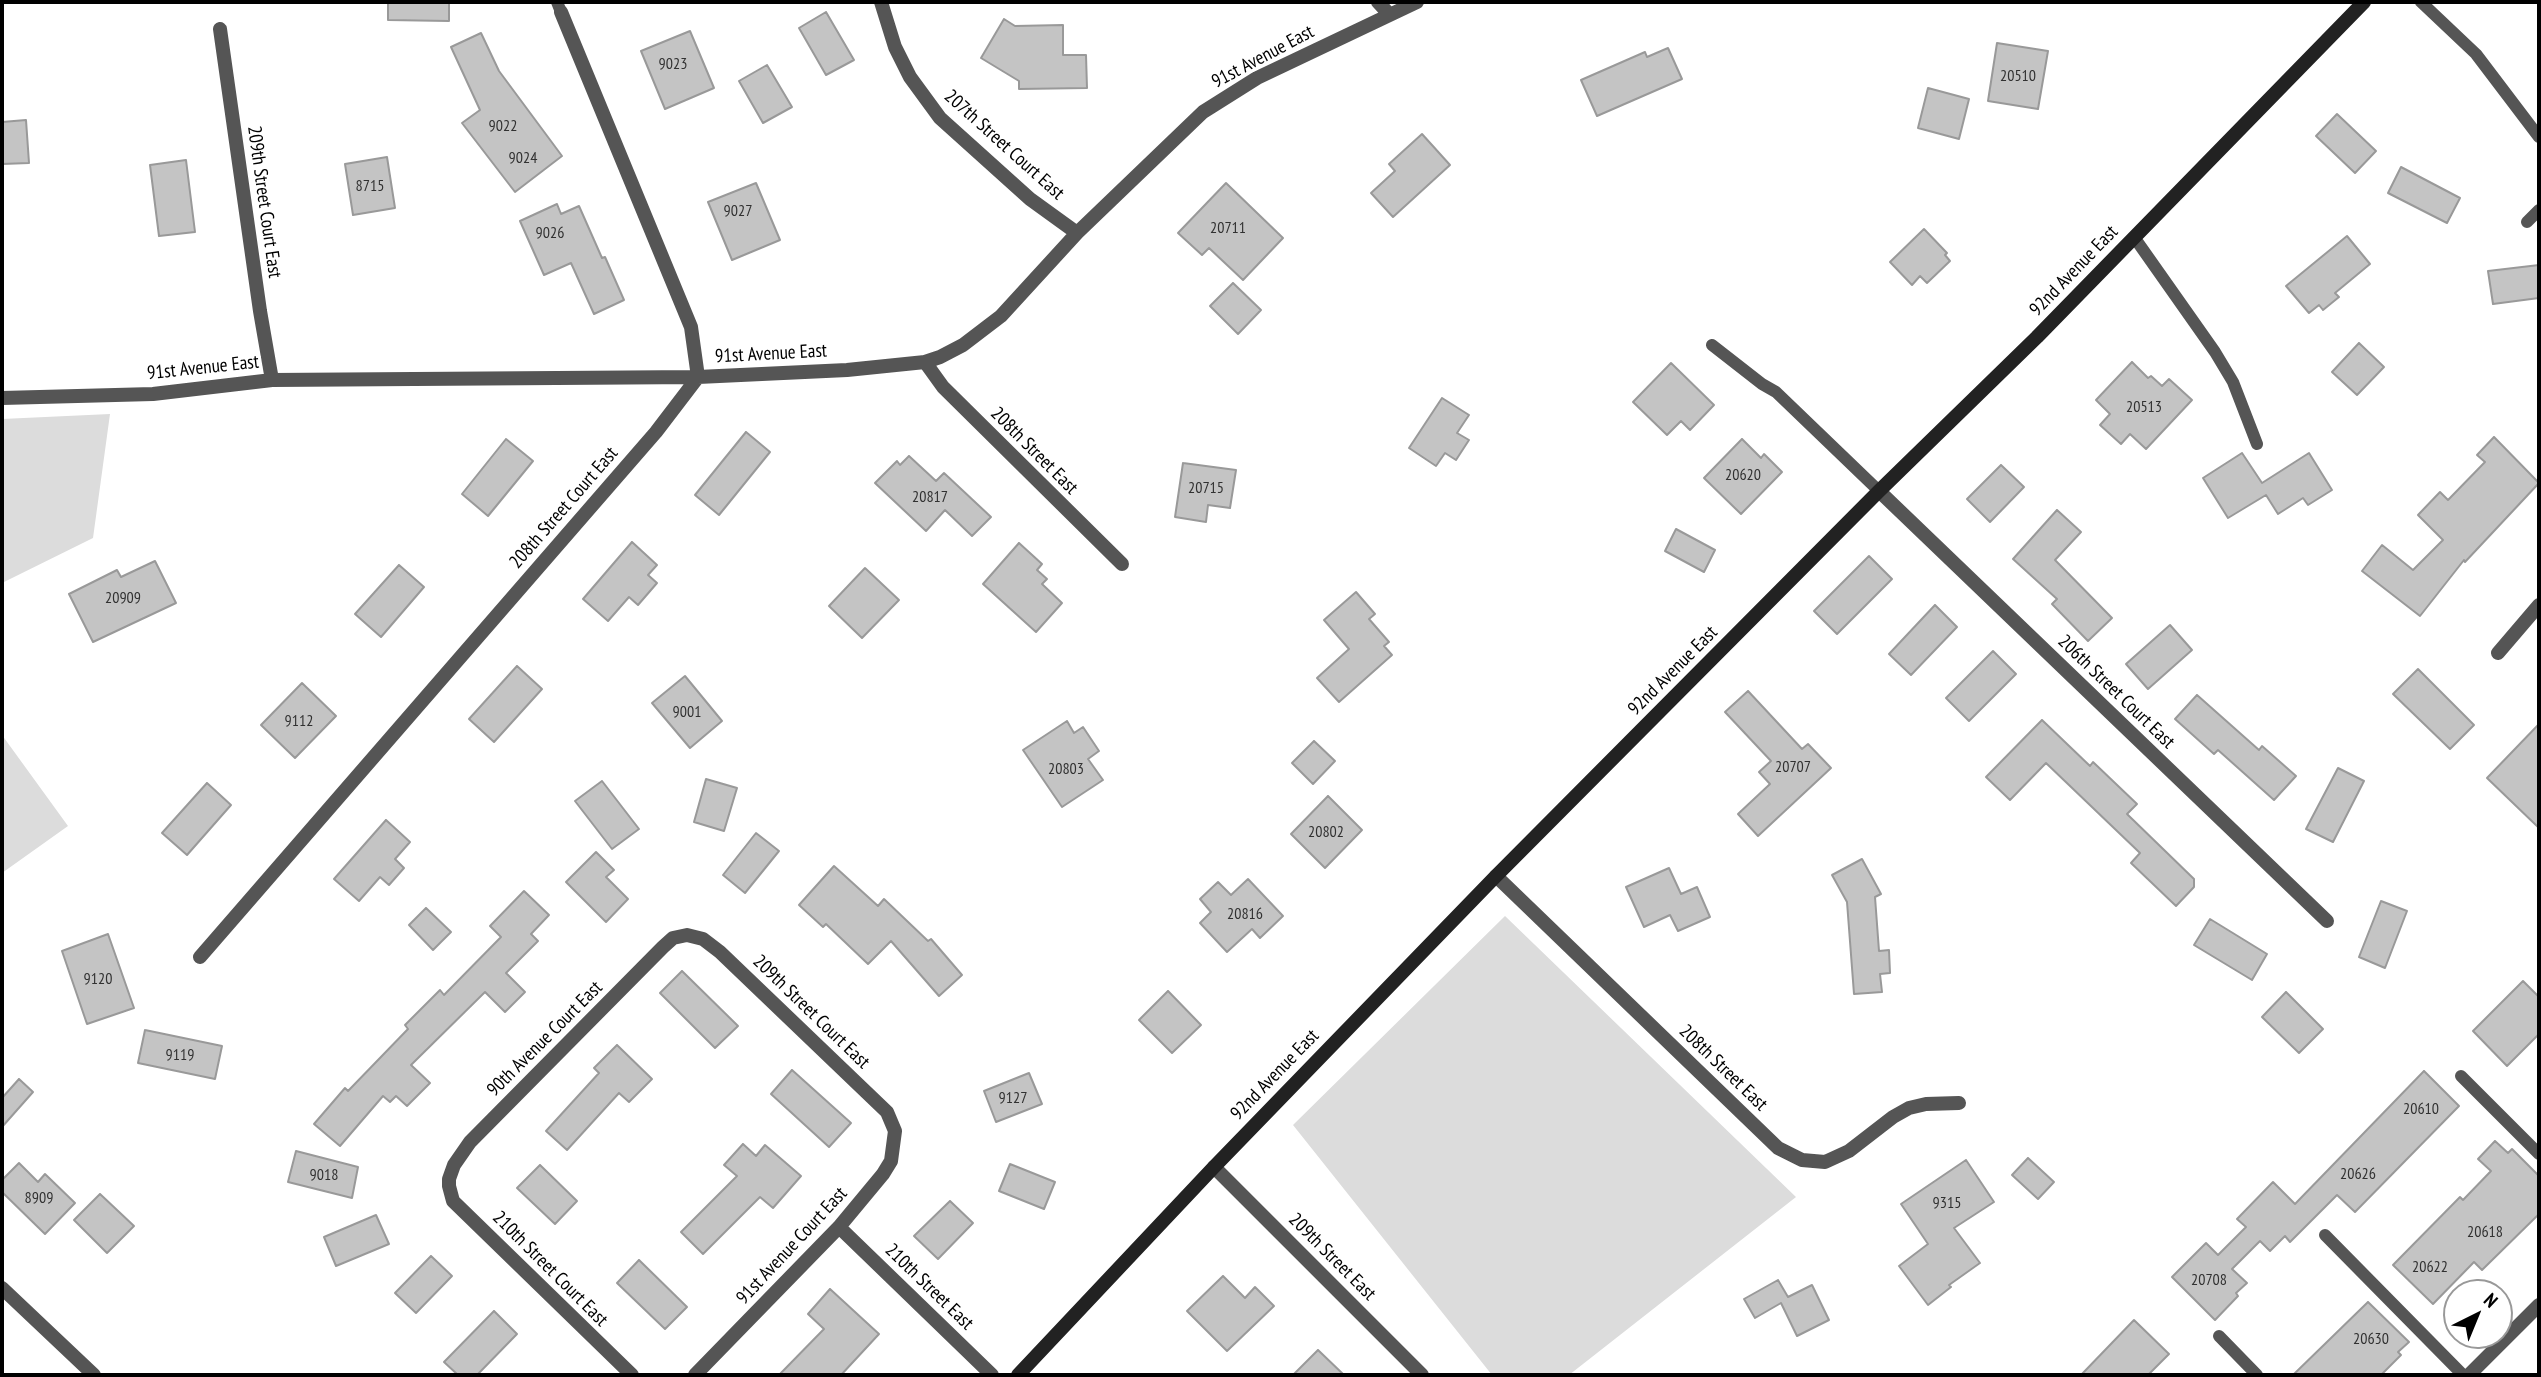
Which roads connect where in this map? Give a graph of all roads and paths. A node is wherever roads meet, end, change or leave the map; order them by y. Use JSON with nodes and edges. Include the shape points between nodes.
{"nodes":[{"id":1,"x":881,"y":2,"type":"edge"},
{"id":2,"x":1378,"y":2,"type":"edge"},
{"id":3,"x":1417,"y":2,"type":"edge"},
{"id":4,"x":2364,"y":2,"type":"edge"},
{"id":5,"x":2421,"y":2,"type":"edge"},
{"id":6,"x":559,"y":7,"type":"edge"},
{"id":7,"x":1389,"y":14,"type":"junction"},
{"id":8,"x":220,"y":29,"type":"dead end"},
{"id":9,"x":2539,"y":137,"type":"edge"},
{"id":10,"x":2539,"y":210,"type":"edge"},
{"id":11,"x":2527,"y":222,"type":"dead end"},
{"id":12,"x":1077,"y":233,"type":"junction"},
{"id":13,"x":2134,"y":237,"type":"junction"},
{"id":14,"x":1712,"y":345,"type":"dead end"},
{"id":15,"x":925,"y":362,"type":"junction"},
{"id":16,"x":698,"y":377,"type":"junction"},
{"id":17,"x":272,"y":380,"type":"junction"},
{"id":18,"x":2,"y":398,"type":"edge"},
{"id":19,"x":2257,"y":444,"type":"dead end"},
{"id":20,"x":1879,"y":491,"type":"junction"},
{"id":21,"x":1122,"y":564,"type":"dead end"},
{"id":22,"x":2539,"y":605,"type":"edge"},
{"id":23,"x":2497,"y":653,"type":"dead end"},
{"id":24,"x":1496,"y":876,"type":"junction"},
{"id":25,"x":2327,"y":921,"type":"dead end"},
{"id":26,"x":687,"y":935,"type":"joint"},
{"id":27,"x":200,"y":957,"type":"dead end"},
{"id":28,"x":2461,"y":1076,"type":"dead end"},
{"id":29,"x":1959,"y":1103,"type":"dead end"},
{"id":30,"x":895,"y":1131,"type":"joint"},
{"id":31,"x":2539,"y":1154,"type":"edge"},
{"id":32,"x":1214,"y":1167,"type":"junction"},
{"id":33,"x":449,"y":1186,"type":"joint"},
{"id":34,"x":839,"y":1227,"type":"junction"},
{"id":35,"x":2325,"y":1235,"type":"dead end"},
{"id":36,"x":2,"y":1288,"type":"edge"},
{"id":37,"x":2539,"y":1305,"type":"edge"},
{"id":38,"x":2219,"y":1336,"type":"dead end"},
{"id":39,"x":94,"y":1375,"type":"edge"},
{"id":40,"x":632,"y":1375,"type":"edge"},
{"id":41,"x":695,"y":1375,"type":"edge"},
{"id":42,"x":992,"y":1375,"type":"edge"},
{"id":43,"x":1018,"y":1375,"type":"edge"},
{"id":44,"x":1422,"y":1375,"type":"edge"},
{"id":45,"x":2257,"y":1375,"type":"edge"},
{"id":46,"x":2463,"y":1375,"type":"edge"},
{"id":47,"x":2469,"y":1375,"type":"edge"}],
"edges":[{"from":1,"to":12,"type":"street","name":"207th Street Court East","via":[[909,77],[940,118],[1030,199]]},
{"from":2,"to":7,"type":"street"},
{"from":3,"to":7,"type":"street","name":"91st Avenue East"},
{"from":4,"to":13,"type":"street","name":"92nd Avenue East"},
{"from":5,"to":9,"type":"lane","via":[[2476,54]]},
{"from":6,"to":16,"type":"street","via":[[691,327]]},
{"from":7,"to":12,"type":"street","name":"91st Avenue East","via":[[1257,78],[1203,112]]},
{"from":8,"to":17,"type":"street","name":"209th Street Court East"},
{"from":10,"to":11,"type":"lane"},
{"from":12,"to":15,"type":"street","name":"91st Avenue East","via":[[1001,316],[963,345]]},
{"from":13,"to":19,"type":"lane","via":[[2215,352]]},
{"from":13,"to":20,"type":"street","name":"92nd Avenue East"},
{"from":14,"to":20,"type":"lane","via":[[1776,392]]},
{"from":15,"to":16,"type":"street","name":"91st Avenue East"},
{"from":15,"to":21,"type":"street","name":"208th Street East","via":[[943,387]]},
{"from":16,"to":17,"type":"street","name":"91st Avenue East"},
{"from":16,"to":27,"type":"street","name":"208th Street Court East","via":[[656,432]]},
{"from":17,"to":18,"type":"street","name":"91st Avenue East","via":[[153,394]]},
{"from":20,"to":24,"type":"street","name":"92nd Avenue East"},
{"from":20,"to":25,"type":"street","name":"206th Street Court East"},
{"from":22,"to":23,"type":"street"},
{"from":24,"to":29,"type":"street","name":"208th Street East","via":[[1778,1148],[1802,1160],[1825,1162],[1849,1151],[1909,1108]]},
{"from":24,"to":32,"type":"street","name":"92nd Avenue East"},
{"from":26,"to":30,"type":"street","name":"209th Street Court East","via":[[703,939],[720,952],[887,1112]]},
{"from":26,"to":33,"type":"street","name":"90th Avenue Court East","via":[[673,938],[663,947],[470,1142],[454,1165]]},
{"from":28,"to":31,"type":"lane"},
{"from":30,"to":34,"type":"street","name":"91st Avenue Court East","via":[[891,1161]]},
{"from":32,"to":43,"type":"street","name":"92nd Avenue East"},
{"from":32,"to":44,"type":"street","name":"209th Street East"},
{"from":33,"to":40,"type":"street","name":"210th Street Court East","via":[[453,1201]]},
{"from":34,"to":41,"type":"street","name":"91st Avenue Court East"},
{"from":34,"to":42,"type":"street","name":"210th Street East"},
{"from":35,"to":46,"type":"lane"},
{"from":36,"to":39,"type":"street"},
{"from":37,"to":47,"type":"street"},
{"from":38,"to":45,"type":"lane"}]}
